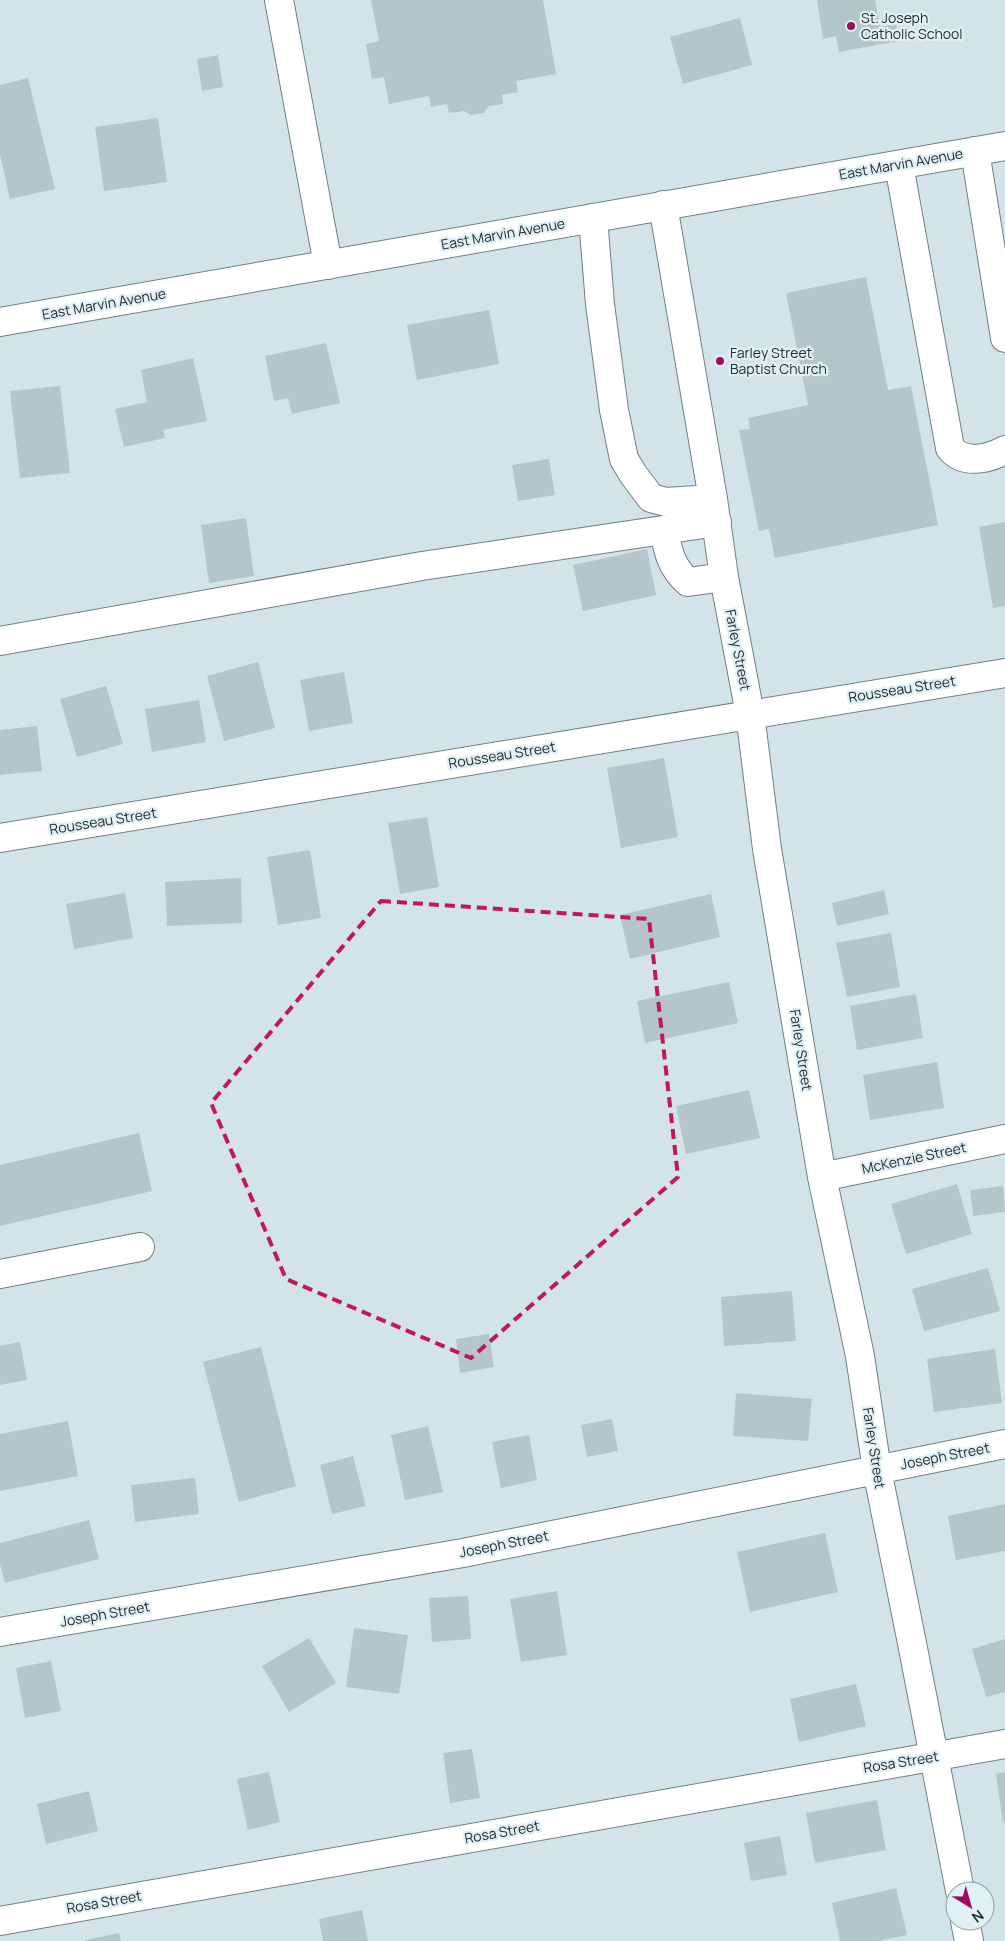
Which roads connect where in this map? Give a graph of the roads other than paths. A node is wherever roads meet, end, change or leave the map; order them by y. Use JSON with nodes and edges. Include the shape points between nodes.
{"nodes":[{"id":1,"x":279,"y":0,"type":"edge"},
{"id":2,"x":1005,"y":146,"type":"edge"},
{"id":3,"x":975,"y":151,"type":"junction"},
{"id":4,"x":899,"y":165,"type":"junction"},
{"id":5,"x":663,"y":205,"type":"junction"},
{"id":6,"x":593,"y":218,"type":"junction"},
{"id":7,"x":328,"y":266,"type":"junction"},
{"id":8,"x":0,"y":322,"type":"edge"},
{"id":9,"x":1005,"y":338,"type":"edge"},
{"id":10,"x":1005,"y":450,"type":"edge"},
{"id":11,"x":715,"y":511,"type":"junction"},
{"id":12,"x":664,"y":530,"type":"junction"},
{"id":13,"x":724,"y":577,"type":"junction"},
{"id":14,"x":0,"y":641,"type":"edge"},
{"id":15,"x":1005,"y":673,"type":"edge"},
{"id":16,"x":750,"y":714,"type":"junction"},
{"id":17,"x":0,"y":838,"type":"edge"},
{"id":18,"x":1005,"y":1139,"type":"edge"},
{"id":19,"x":822,"y":1177,"type":"junction"},
{"id":20,"x":140,"y":1247,"type":"dead end"},
{"id":21,"x":0,"y":1274,"type":"edge"},
{"id":22,"x":1005,"y":1444,"type":"edge"},
{"id":23,"x":877,"y":1470,"type":"junction"},
{"id":24,"x":0,"y":1632,"type":"edge"},
{"id":25,"x":1005,"y":1744,"type":"edge"},
{"id":26,"x":933,"y":1758,"type":"junction"},
{"id":27,"x":958,"y":1881,"type":"edge"},
{"id":28,"x":0,"y":1922,"type":"edge"},
{"id":29,"x":3,"y":1941,"type":"edge"}],
"edges":[{"from":1,"to":7,"type":"street"},
{"from":2,"to":3,"type":"street","name":"East Marvin Avenue"},
{"from":3,"to":4,"type":"street","name":"East Marvin Avenue"},
{"from":3,"to":9,"type":"street"},
{"from":4,"to":5,"type":"street","name":"East Marvin Avenue"},
{"from":4,"to":10,"type":"street","via":[[950,448],[966,459],[991,457]]},
{"from":5,"to":6,"type":"street","name":"East Marvin Avenue"},
{"from":5,"to":11,"type":"street","name":"Farley Street"},
{"from":6,"to":7,"type":"street","name":"East Marvin Avenue"},
{"from":6,"to":11,"type":"street","via":[[600,304],[624,459],[651,498]]},
{"from":7,"to":8,"type":"street","name":"East Marvin Avenue"},
{"from":11,"to":12,"type":"street"},
{"from":11,"to":13,"type":"street","name":"Farley Street"},
{"from":12,"to":13,"type":"street","via":[[668,553],[677,572],[688,582]]},
{"from":12,"to":14,"type":"street","via":[[422,566]]},
{"from":13,"to":16,"type":"street","name":"Farley Street"},
{"from":15,"to":16,"type":"street","name":"Rousseau Street"},
{"from":16,"to":17,"type":"street","name":"Rousseau Street"},
{"from":16,"to":19,"type":"street","name":"Farley Street","via":[[769,859]]},
{"from":18,"to":19,"type":"street","name":"McKenzie Street"},
{"from":19,"to":23,"type":"street","name":"Farley Street","via":[[860,1356]]},
{"from":20,"to":21,"type":"street"},
{"from":22,"to":23,"type":"street","name":"Joseph Street"},
{"from":23,"to":24,"type":"street","name":"Joseph Street","via":[[463,1553]]},
{"from":23,"to":26,"type":"street","name":"Farley Street"},
{"from":25,"to":26,"type":"street","name":"Rosa Street"},
{"from":26,"to":27,"type":"street","name":"Farley Street"},
{"from":26,"to":28,"type":"street","name":"Rosa Street"},
{"from":28,"to":29,"type":"street"}]}
